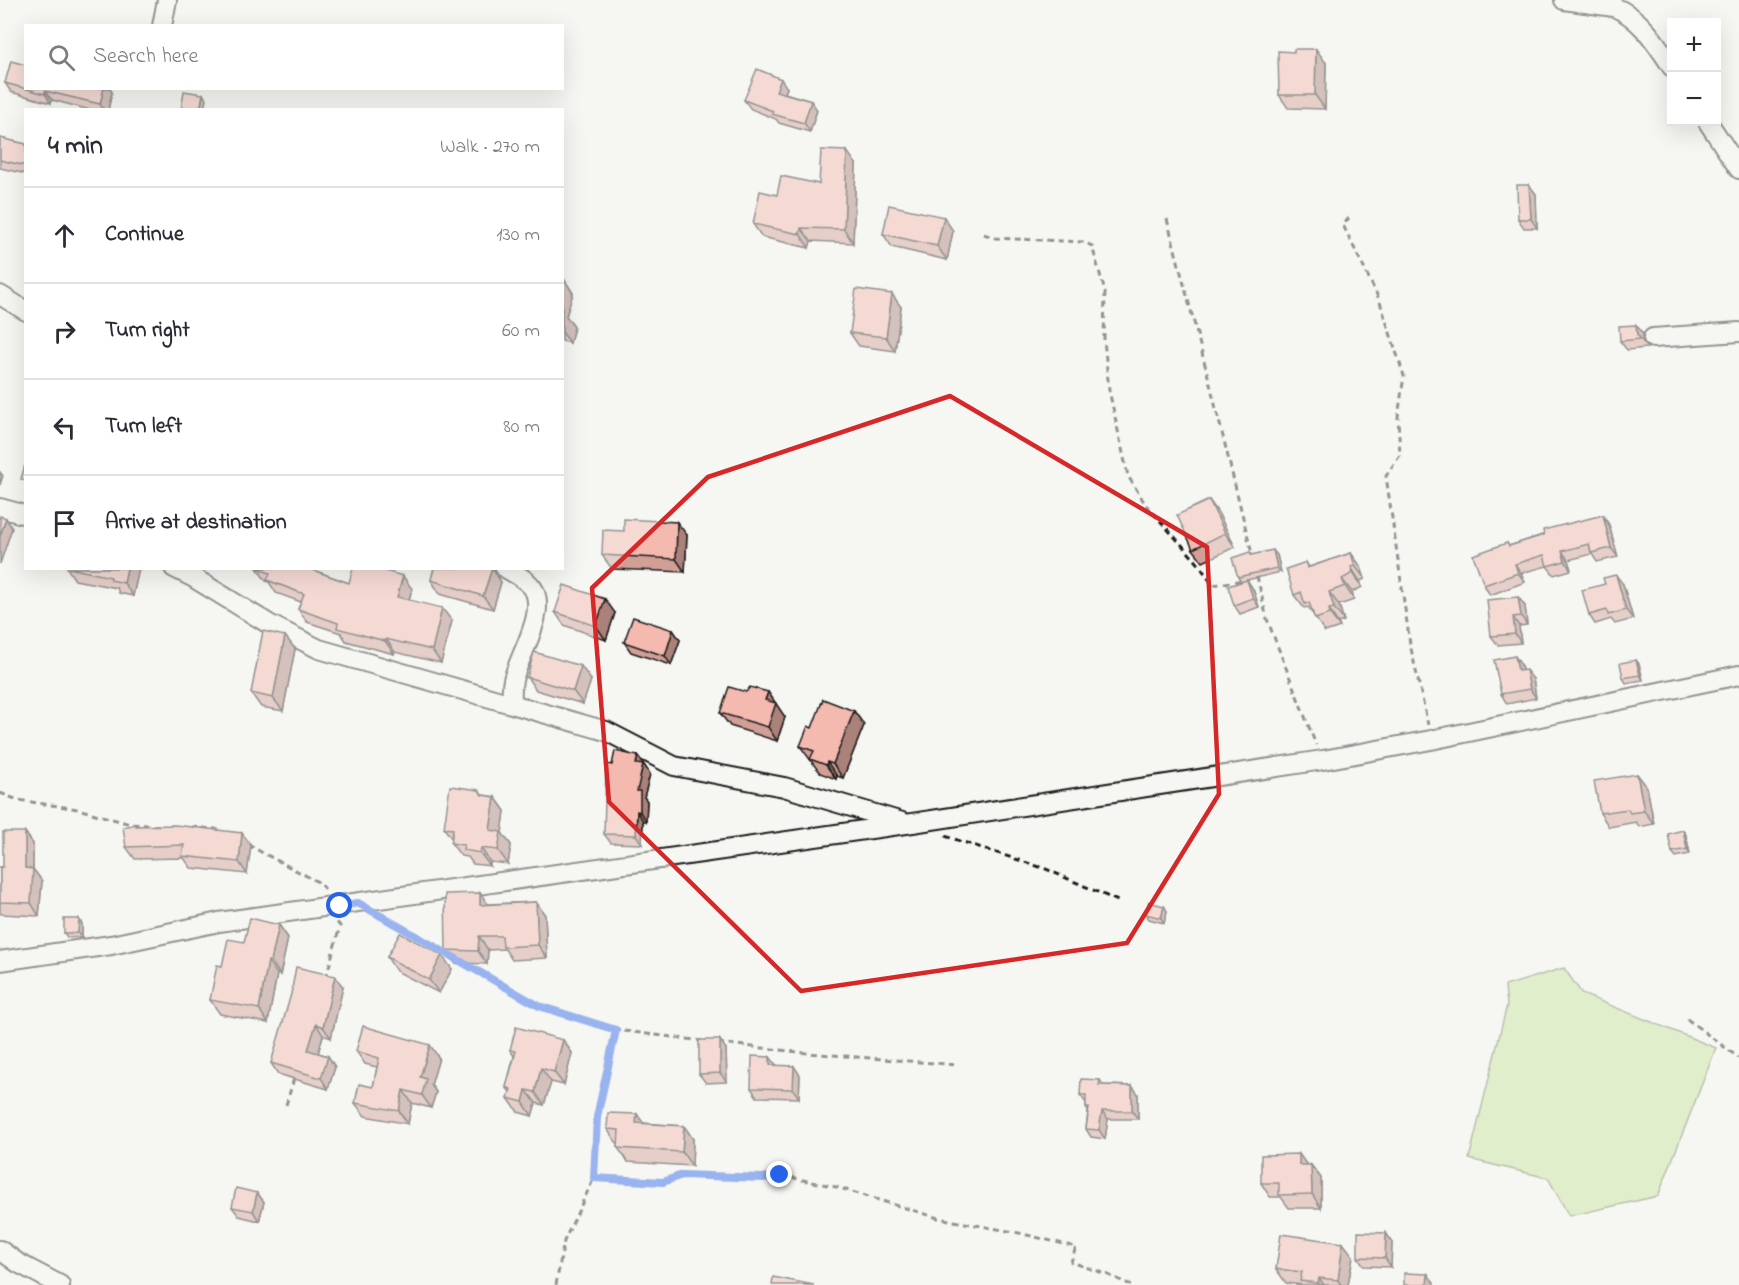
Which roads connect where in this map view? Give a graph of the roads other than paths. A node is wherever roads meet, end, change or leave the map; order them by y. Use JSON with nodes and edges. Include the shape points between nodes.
{"nodes":[{"id":1,"x":167,"y":0,"type":"edge"},
{"id":2,"x":1564,"y":0,"type":"edge"},
{"id":3,"x":162,"y":24,"type":"edge"},
{"id":4,"x":1667,"y":61,"type":"edge"},
{"id":5,"x":1711,"y":126,"type":"edge"},
{"id":6,"x":1739,"y":169,"type":"edge"},
{"id":7,"x":0,"y":295,"type":"edge"},
{"id":8,"x":24,"y":310,"type":"edge"},
{"id":9,"x":1739,"y":332,"type":"edge"},
{"id":10,"x":1653,"y":338,"type":"dead end"},
{"id":11,"x":0,"y":508,"type":"edge"},
{"id":12,"x":24,"y":514,"type":"edge"},
{"id":13,"x":178,"y":570,"type":"edge"},
{"id":14,"x":509,"y":570,"type":"edge"},
{"id":15,"x":1739,"y":675,"type":"edge"},
{"id":16,"x":512,"y":703,"type":"junction"},
{"id":17,"x":906,"y":824,"type":"junction"},
{"id":18,"x":0,"y":960,"type":"edge"},
{"id":19,"x":0,"y":1250,"type":"edge"},
{"id":20,"x":60,"y":1285,"type":"edge"}],
"edges":[{"from":1,"to":3,"type":"street"},
{"from":2,"to":4,"type":"street","via":[[1621,10],[1653,39]]},
{"from":5,"to":6,"type":"street"},
{"from":7,"to":8,"type":"street"},
{"from":9,"to":10,"type":"street"},
{"from":11,"to":12,"type":"street"},
{"from":13,"to":16,"type":"street","via":[[319,649]]},
{"from":14,"to":16,"type":"street","via":[[531,586],[537,597],[534,623],[513,678]]},
{"from":15,"to":17,"type":"street","via":[[1323,760]]},
{"from":16,"to":17,"type":"street","via":[[606,731],[674,766],[784,787]]},
{"from":17,"to":18,"type":"street","via":[[219,922],[111,945]]},
{"from":19,"to":20,"type":"street"}]}
